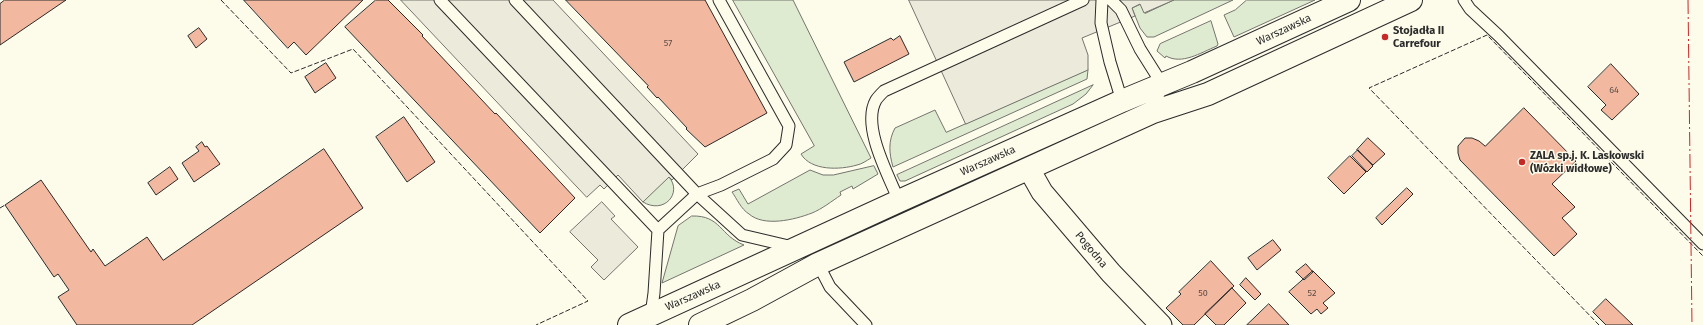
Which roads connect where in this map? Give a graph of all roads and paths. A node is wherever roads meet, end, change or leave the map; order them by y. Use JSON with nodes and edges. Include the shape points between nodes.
{"nodes":[{"id":1,"x":440,"y":0,"type":"edge"},
{"id":2,"x":515,"y":0,"type":"edge"},
{"id":3,"x":719,"y":0,"type":"edge"},
{"id":4,"x":1083,"y":0,"type":"edge"},
{"id":5,"x":1102,"y":0,"type":"edge"},
{"id":6,"x":1111,"y":0,"type":"edge"},
{"id":7,"x":1349,"y":0,"type":"edge"},
{"id":8,"x":1411,"y":0,"type":"edge"},
{"id":9,"x":1464,"y":0,"type":"edge"},
{"id":10,"x":1162,"y":84,"type":"junction"},
{"id":11,"x":1137,"y":107,"type":"junction"},
{"id":12,"x":1028,"y":169,"type":"junction"},
{"id":13,"x":697,"y":194,"type":"junction"},
{"id":14,"x":899,"y":201,"type":"junction"},
{"id":15,"x":658,"y":230,"type":"junction"},
{"id":16,"x":1703,"y":244,"type":"edge"},
{"id":17,"x":799,"y":248,"type":"junction"},
{"id":18,"x":818,"y":264,"type":"junction"},
{"id":19,"x":651,"y":315,"type":"junction"},
{"id":20,"x":629,"y":325,"type":"edge"},
{"id":21,"x":700,"y":325,"type":"edge"},
{"id":22,"x":866,"y":325,"type":"edge"},
{"id":23,"x":1161,"y":325,"type":"edge"}],
"edges":[{"from":1,"to":15,"type":"lane"},
{"from":2,"to":13,"type":"lane"},
{"from":3,"to":13,"type":"lane","via":[[789,126],[788,138],[786,145],[773,159],[722,185]]},
{"from":4,"to":14,"type":"lane","via":[[884,91],[872,112],[872,125],[878,150]]},
{"from":5,"to":11,"type":"lane","via":[[1101,23],[1110,62]]},
{"from":6,"to":10,"type":"lane","via":[[1121,10],[1140,49]]},
{"from":7,"to":10,"type":"main road","name":"Warszawska"},
{"from":8,"to":11,"type":"main road","name":"Warszawska","via":[[1208,94]]},
{"from":9,"to":16,"type":"lane","via":[[1470,9]]},
{"from":10,"to":11,"type":"main road","name":"Warszawska"},
{"from":10,"to":11,"type":"lane"},
{"from":11,"to":12,"type":"main road","name":"Warszawska"},
{"from":11,"to":14,"type":"main road","name":"Warszawska"},
{"from":12,"to":18,"type":"main road","name":"Warszawska"},
{"from":12,"to":23,"type":"street","name":"Pogodna","via":[[1042,192],[1086,244]]},
{"from":13,"to":15,"type":"lane"},
{"from":13,"to":17,"type":"lane","via":[[742,235]]},
{"from":14,"to":17,"type":"main road","name":"Warszawska"},
{"from":15,"to":19,"type":"lane"},
{"from":17,"to":19,"type":"main road","name":"Warszawska"},
{"from":18,"to":21,"type":"main road","name":"Warszawska"},
{"from":18,"to":22,"type":"lane","via":[[830,287]]},
{"from":19,"to":20,"type":"main road","name":"Warszawska"}]}
